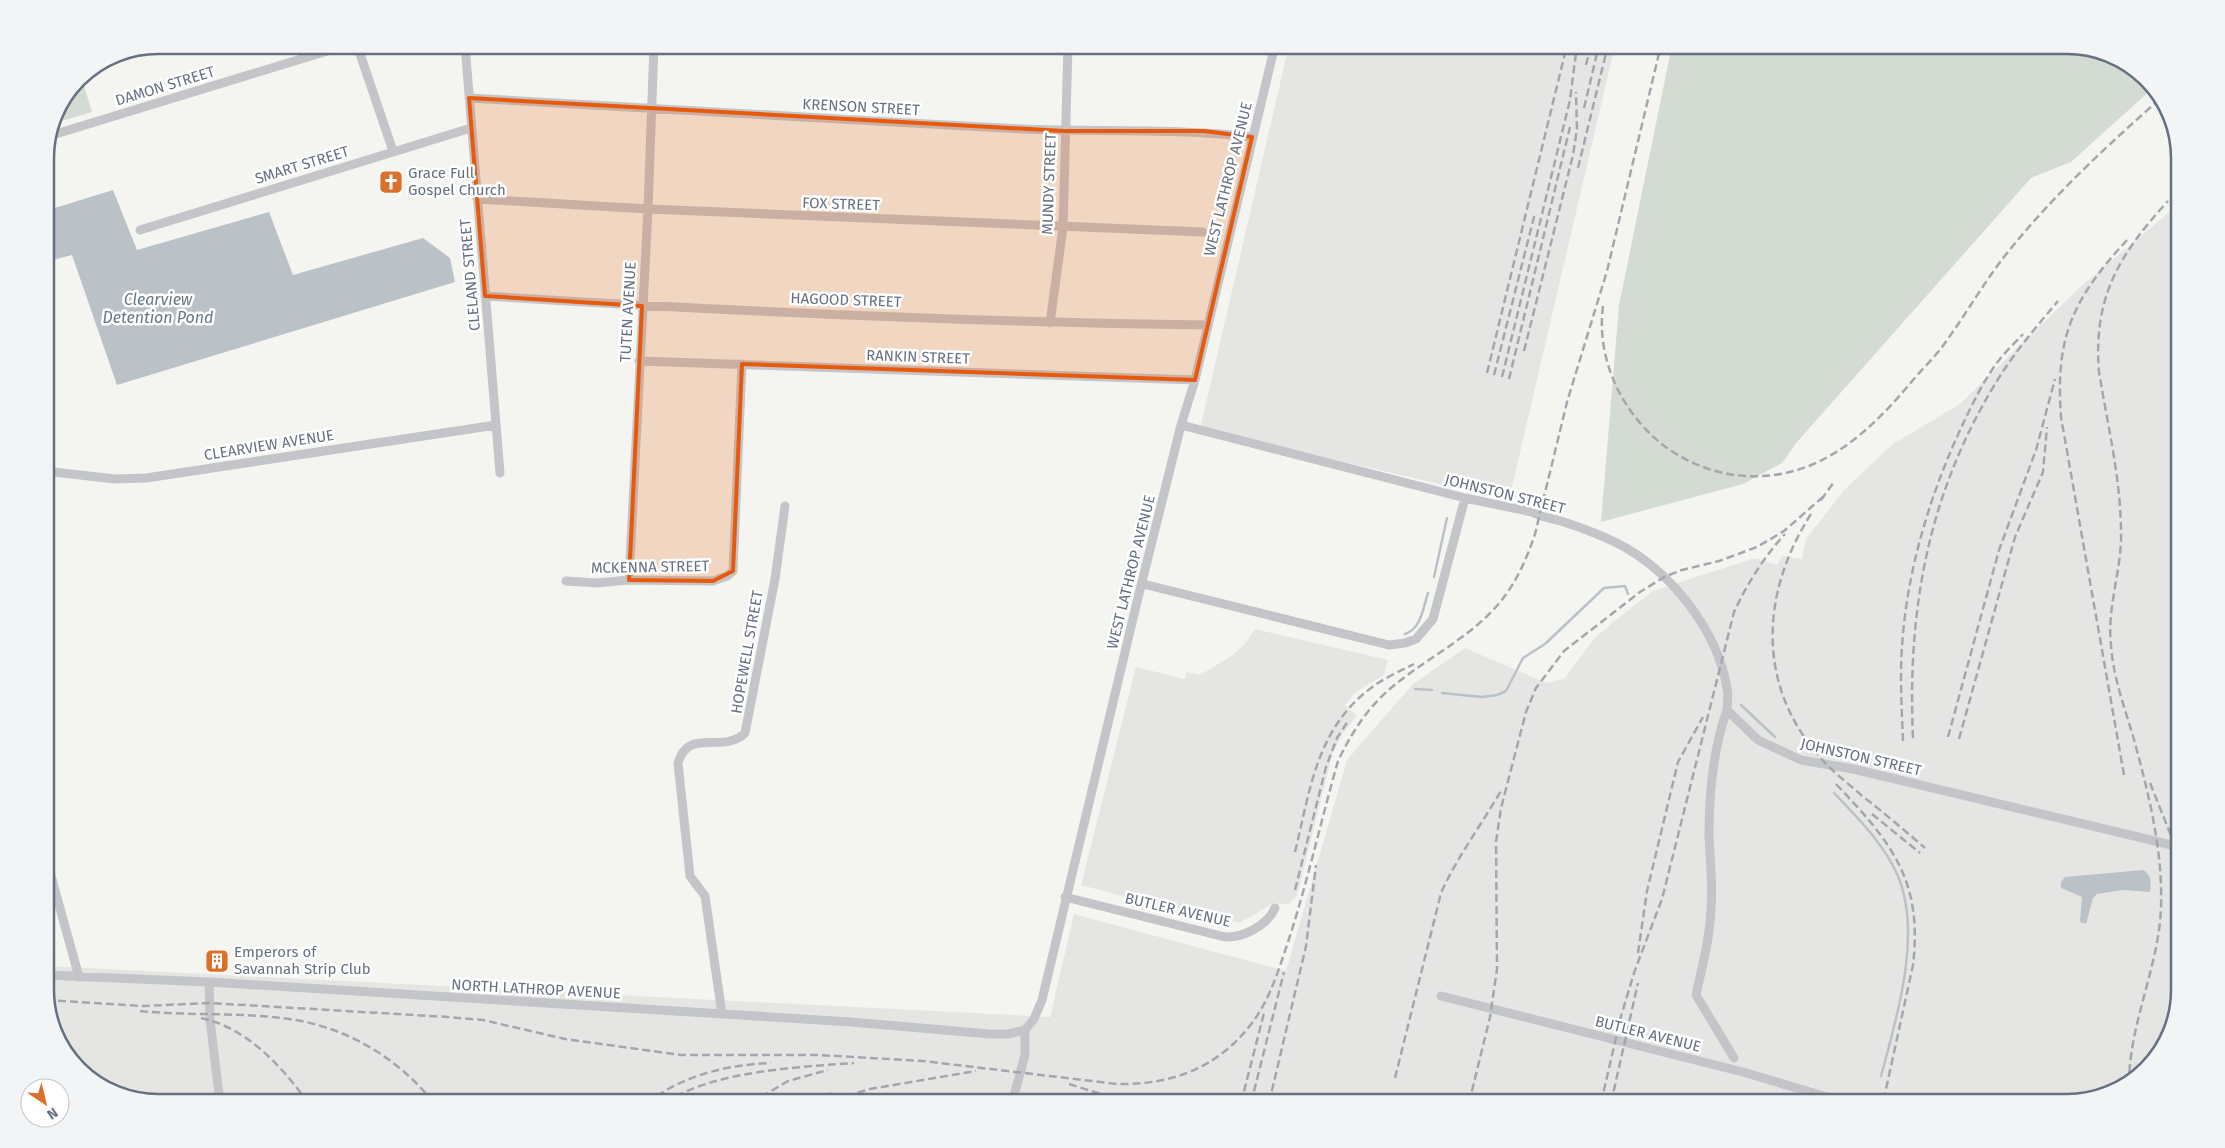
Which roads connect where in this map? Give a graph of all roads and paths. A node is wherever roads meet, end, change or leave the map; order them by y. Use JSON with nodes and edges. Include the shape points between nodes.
{"nodes":[{"id":1,"x":318,"y":54,"type":"edge"},
{"id":2,"x":360,"y":54,"type":"edge"},
{"id":3,"x":465,"y":54,"type":"edge"},
{"id":4,"x":654,"y":54,"type":"edge"},
{"id":5,"x":1068,"y":54,"type":"edge"},
{"id":6,"x":1273,"y":54,"type":"edge"},
{"id":7,"x":469,"y":98,"type":"junction"},
{"id":8,"x":651,"y":110,"type":"junction"},
{"id":9,"x":471,"y":128,"type":"junction"},
{"id":10,"x":1064,"y":131,"type":"junction"},
{"id":11,"x":57,"y":134,"type":"edge"},
{"id":12,"x":1252,"y":137,"type":"junction"},
{"id":13,"x":393,"y":151,"type":"junction"},
{"id":14,"x":477,"y":199,"type":"junction"},
{"id":15,"x":648,"y":209,"type":"junction"},
{"id":16,"x":1063,"y":227,"type":"junction"},
{"id":17,"x":140,"y":230,"type":"dead end"},
{"id":18,"x":1203,"y":232,"type":"dead end"},
{"id":19,"x":485,"y":296,"type":"junction"},
{"id":20,"x":642,"y":306,"type":"junction"},
{"id":21,"x":1050,"y":323,"type":"junction"},
{"id":22,"x":1207,"y":325,"type":"junction"},
{"id":23,"x":639,"y":361,"type":"junction"},
{"id":24,"x":742,"y":364,"type":"junction"},
{"id":25,"x":1195,"y":380,"type":"junction"},
{"id":26,"x":496,"y":425,"type":"junction"},
{"id":27,"x":1181,"y":426,"type":"junction"},
{"id":28,"x":54,"y":472,"type":"edge"},
{"id":29,"x":500,"y":473,"type":"dead end"},
{"id":30,"x":1465,"y":498,"type":"junction"},
{"id":31,"x":785,"y":506,"type":"dead end"},
{"id":32,"x":629,"y":580,"type":"junction"},
{"id":33,"x":566,"y":581,"type":"dead end"},
{"id":34,"x":1143,"y":584,"type":"junction"},
{"id":35,"x":1727,"y":710,"type":"junction"},
{"id":36,"x":2171,"y":845,"type":"edge"},
{"id":37,"x":54,"y":887,"type":"edge"},
{"id":38,"x":1065,"y":897,"type":"junction"},
{"id":39,"x":1275,"y":908,"type":"dead end"},
{"id":40,"x":54,"y":976,"type":"edge"},
{"id":41,"x":79,"y":977,"type":"junction"},
{"id":42,"x":209,"y":982,"type":"junction"},
{"id":43,"x":1441,"y":996,"type":"dead end"},
{"id":44,"x":722,"y":1014,"type":"junction"},
{"id":45,"x":1025,"y":1030,"type":"junction"},
{"id":46,"x":1734,"y":1058,"type":"dead end"},
{"id":47,"x":219,"y":1094,"type":"edge"},
{"id":48,"x":1014,"y":1094,"type":"edge"},
{"id":49,"x":1817,"y":1094,"type":"edge"}],
"edges":[{"from":1,"to":11,"type":"street","name":"DAMON STREET"},
{"from":2,"to":13,"type":"street"},
{"from":3,"to":7,"type":"street","name":"CLELAND STREET"},
{"from":4,"to":8,"type":"street","name":"TUTEN AVENUE"},
{"from":5,"to":10,"type":"street","name":"MUNDY STREET"},
{"from":6,"to":12,"type":"street","name":"WEST LATHROP AVENUE"},
{"from":7,"to":8,"type":"street","name":"KRENSON STREET"},
{"from":7,"to":9,"type":"street","name":"CLELAND STREET"},
{"from":8,"to":10,"type":"street","name":"KRENSON STREET"},
{"from":8,"to":15,"type":"street","name":"TUTEN AVENUE"},
{"from":9,"to":13,"type":"street","name":"SMART STREET"},
{"from":9,"to":14,"type":"street","name":"CLELAND STREET"},
{"from":10,"to":12,"type":"street","name":"KRENSON STREET","via":[[1204,131]]},
{"from":10,"to":16,"type":"street","name":"MUNDY STREET"},
{"from":12,"to":22,"type":"street","name":"WEST LATHROP AVENUE"},
{"from":13,"to":17,"type":"street","name":"SMART STREET"},
{"from":14,"to":15,"type":"street","name":"FOX STREET"},
{"from":14,"to":19,"type":"street","name":"CLELAND STREET"},
{"from":15,"to":16,"type":"street","name":"FOX STREET"},
{"from":15,"to":20,"type":"street","name":"TUTEN AVENUE"},
{"from":16,"to":18,"type":"street","name":"FOX STREET"},
{"from":16,"to":21,"type":"street","name":"MUNDY STREET"},
{"from":19,"to":20,"type":"street","name":"HAGOOD STREET"},
{"from":19,"to":26,"type":"street","name":"CLELAND STREET"},
{"from":20,"to":21,"type":"street","name":"HAGOOD STREET"},
{"from":20,"to":23,"type":"street","name":"TUTEN AVENUE"},
{"from":21,"to":22,"type":"street","name":"HAGOOD STREET"},
{"from":22,"to":25,"type":"street","name":"WEST LATHROP AVENUE"},
{"from":23,"to":24,"type":"street","name":"RANKIN STREET"},
{"from":23,"to":32,"type":"street","name":"TUTEN AVENUE"},
{"from":24,"to":25,"type":"street","name":"RANKIN STREET"},
{"from":24,"to":32,"type":"street","name":"MCKENNA STREET","via":[[733,571],[713,581]]},
{"from":25,"to":27,"type":"street","name":"WEST LATHROP AVENUE"},
{"from":26,"to":28,"type":"street","name":"CLEARVIEW AVENUE","via":[[146,478],[115,479]]},
{"from":26,"to":29,"type":"street","name":"CLELAND STREET"},
{"from":27,"to":30,"type":"street","name":"JOHNSTON STREET"},
{"from":27,"to":34,"type":"street","name":"WEST LATHROP AVENUE"},
{"from":30,"to":34,"type":"street","via":[[1434,619],[1416,639],[1405,643],[1389,645]]},
{"from":30,"to":35,"type":"street","name":"JOHNSTON STREET","via":[[1563,521],[1617,543],[1664,577],[1702,624],[1717,654],[1728,689]]},
{"from":31,"to":44,"type":"street","name":"HOPEWELL STREET","via":[[775,579],[745,733],[728,742],[692,744],[681,753],[678,763],[690,876],[706,896]]},
{"from":32,"to":33,"type":"street","name":"MCKENNA STREET"},
{"from":34,"to":38,"type":"street","name":"WEST LATHROP AVENUE"},
{"from":35,"to":36,"type":"street","name":"JOHNSTON STREET","via":[[1758,740],[1801,760],[1853,769]]},
{"from":35,"to":46,"type":"street","via":[[1714,767],[1709,834],[1711,910],[1696,996]]},
{"from":37,"to":41,"type":"street"},
{"from":38,"to":39,"type":"street","name":"BUTLER AVENUE","via":[[1224,937],[1242,935],[1268,920]]},
{"from":38,"to":45,"type":"street","name":"WEST LATHROP AVENUE","via":[[1042,1000]]},
{"from":40,"to":41,"type":"street","name":"NORTH LATHROP AVENUE"},
{"from":41,"to":42,"type":"street","name":"NORTH LATHROP AVENUE"},
{"from":42,"to":44,"type":"street","name":"NORTH LATHROP AVENUE"},
{"from":42,"to":47,"type":"street"},
{"from":43,"to":49,"type":"street","name":"BUTLER AVENUE"},
{"from":44,"to":45,"type":"street","name":"NORTH LATHROP AVENUE","via":[[990,1034]]},
{"from":45,"to":48,"type":"street","via":[[1025,1055]]}]}
